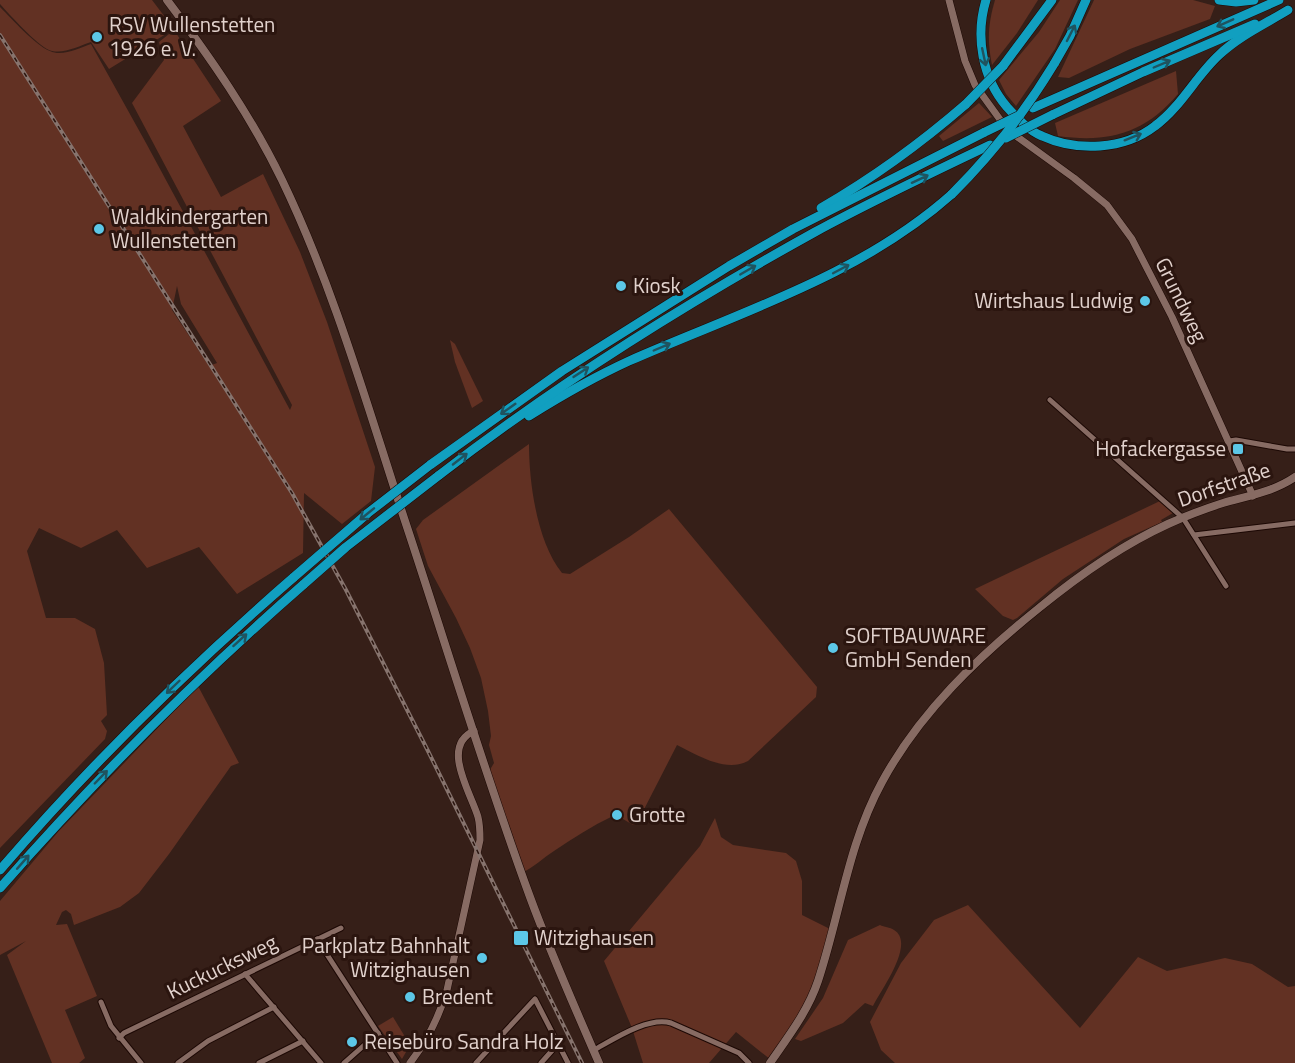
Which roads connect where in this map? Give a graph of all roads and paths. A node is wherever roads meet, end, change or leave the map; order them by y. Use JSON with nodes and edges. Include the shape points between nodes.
{"nodes":[{"id":1,"x":167,"y":0,"type":"edge"},
{"id":2,"x":950,"y":0,"type":"edge"},
{"id":3,"x":986,"y":0,"type":"edge"},
{"id":4,"x":1052,"y":0,"type":"edge"},
{"id":5,"x":1086,"y":0,"type":"edge"},
{"id":6,"x":1219,"y":0,"type":"edge"},
{"id":7,"x":1254,"y":0,"type":"edge"},
{"id":8,"x":1279,"y":0,"type":"edge"},
{"id":9,"x":1291,"y":8,"type":"edge"},
{"id":10,"x":793,"y":229,"type":"junction"},
{"id":11,"x":1050,"y":400,"type":"dead end"},
{"id":12,"x":1229,"y":441,"type":"junction"},
{"id":13,"x":482,"y":442,"type":"junction"},
{"id":14,"x":1295,"y":449,"type":"edge"},
{"id":15,"x":1294,"y":481,"type":"edge"},
{"id":16,"x":1253,"y":496,"type":"junction"},
{"id":17,"x":1183,"y":518,"type":"junction"},
{"id":18,"x":1294,"y":526,"type":"edge"},
{"id":19,"x":1194,"y":535,"type":"junction"},
{"id":20,"x":1226,"y":586,"type":"dead end"},
{"id":21,"x":474,"y":731,"type":"junction"},
{"id":22,"x":0,"y":870,"type":"edge"},
{"id":23,"x":0,"y":888,"type":"edge"},
{"id":24,"x":341,"y":928,"type":"dead end"},
{"id":25,"x":317,"y":939,"type":"junction"},
{"id":26,"x":245,"y":974,"type":"junction"},
{"id":27,"x":102,"y":1002,"type":"dead end"},
{"id":28,"x":274,"y":1007,"type":"junction"},
{"id":29,"x":378,"y":1034,"type":"junction"},
{"id":30,"x":119,"y":1038,"type":"junction"},
{"id":31,"x":303,"y":1041,"type":"junction"},
{"id":32,"x":557,"y":1045,"type":"junction"},
{"id":33,"x":594,"y":1050,"type":"junction"},
{"id":34,"x":141,"y":1063,"type":"edge"},
{"id":35,"x":178,"y":1063,"type":"edge"},
{"id":36,"x":259,"y":1063,"type":"edge"},
{"id":37,"x":321,"y":1063,"type":"edge"},
{"id":38,"x":344,"y":1063,"type":"edge"},
{"id":39,"x":397,"y":1063,"type":"edge"},
{"id":40,"x":410,"y":1063,"type":"edge"},
{"id":41,"x":476,"y":1063,"type":"edge"},
{"id":42,"x":541,"y":1063,"type":"edge"},
{"id":43,"x":568,"y":1063,"type":"edge"},
{"id":44,"x":599,"y":1063,"type":"edge"},
{"id":45,"x":749,"y":1063,"type":"edge"},
{"id":46,"x":770,"y":1063,"type":"edge"}],
"edges":[{"from":1,"to":21,"type":"main road","via":[[234,94],[303,227],[342,328]]},
{"from":2,"to":12,"type":"street","name":"Grundweg","via":[[975,85],[1008,129],[1107,205],[1132,239]]},
{"from":3,"to":9,"type":"highway","one_way":true,"via":[[981,40],[984,64],[1002,101],[1041,136],[1088,147],[1121,142],[1155,126],[1229,46]]},
{"from":4,"to":10,"type":"highway","bridge":true,"via":[[1003,66],[938,129],[889,166],[799,221]]},
{"from":13,"to":5,"type":"highway","one_way":true,"bridge":true,"via":[[626,362],[826,277],[904,232],[952,194],[1014,126],[1054,64]]},
{"from":6,"to":7,"type":"highway"},
{"from":8,"to":10,"type":"highway","one_way":true,"bridge":true,"via":[[1033,108]]},
{"from":13,"to":9,"type":"highway","one_way":true,"bridge":true,"via":[[703,295],[816,231],[1143,72]]},
{"from":10,"to":22,"type":"highway","one_way":true,"bridge":true,"via":[[562,371],[368,513],[155,704]]},
{"from":11,"to":17,"type":"street"},
{"from":12,"to":14,"type":"street"},
{"from":12,"to":16,"type":"street","name":"Grundweg"},
{"from":23,"to":13,"type":"highway","one_way":true,"bridge":true,"via":[[186,691],[346,547]]},
{"from":15,"to":16,"type":"main road","name":"Dorfstraße"},
{"from":16,"to":17,"type":"main road","name":"Dorfstraße"},
{"from":17,"to":19,"type":"street"},
{"from":17,"to":46,"type":"main road","name":"Dorfstraße","via":[[1089,570],[1012,629],[952,686],[915,730],[870,806],[849,865],[817,983],[797,1023]]},
{"from":18,"to":19,"type":"street"},
{"from":19,"to":20,"type":"street"},
{"from":21,"to":33,"type":"main road","via":[[530,898]]},
{"from":21,"to":40,"type":"street","via":[[462,740],[458,756],[477,815],[480,840],[444,1000],[428,1037]]},
{"from":24,"to":25,"type":"street","name":"Kuckucksweg"},
{"from":25,"to":26,"type":"street","name":"Kuckucksweg"},
{"from":25,"to":29,"type":"street"},
{"from":26,"to":28,"type":"street"},
{"from":26,"to":30,"type":"street","name":"Kuckucksweg"},
{"from":27,"to":30,"type":"street"},
{"from":28,"to":31,"type":"street"},
{"from":28,"to":35,"type":"street","via":[[208,1041]]},
{"from":29,"to":38,"type":"street"},
{"from":29,"to":39,"type":"street"},
{"from":30,"to":34,"type":"street"},
{"from":31,"to":36,"type":"street"},
{"from":31,"to":37,"type":"street"},
{"from":32,"to":41,"type":"street","via":[[535,999]]},
{"from":32,"to":42,"type":"street"},
{"from":32,"to":43,"type":"street"},
{"from":33,"to":44,"type":"main road"},
{"from":33,"to":45,"type":"street","via":[[660,1020],[740,1053]]}]}
